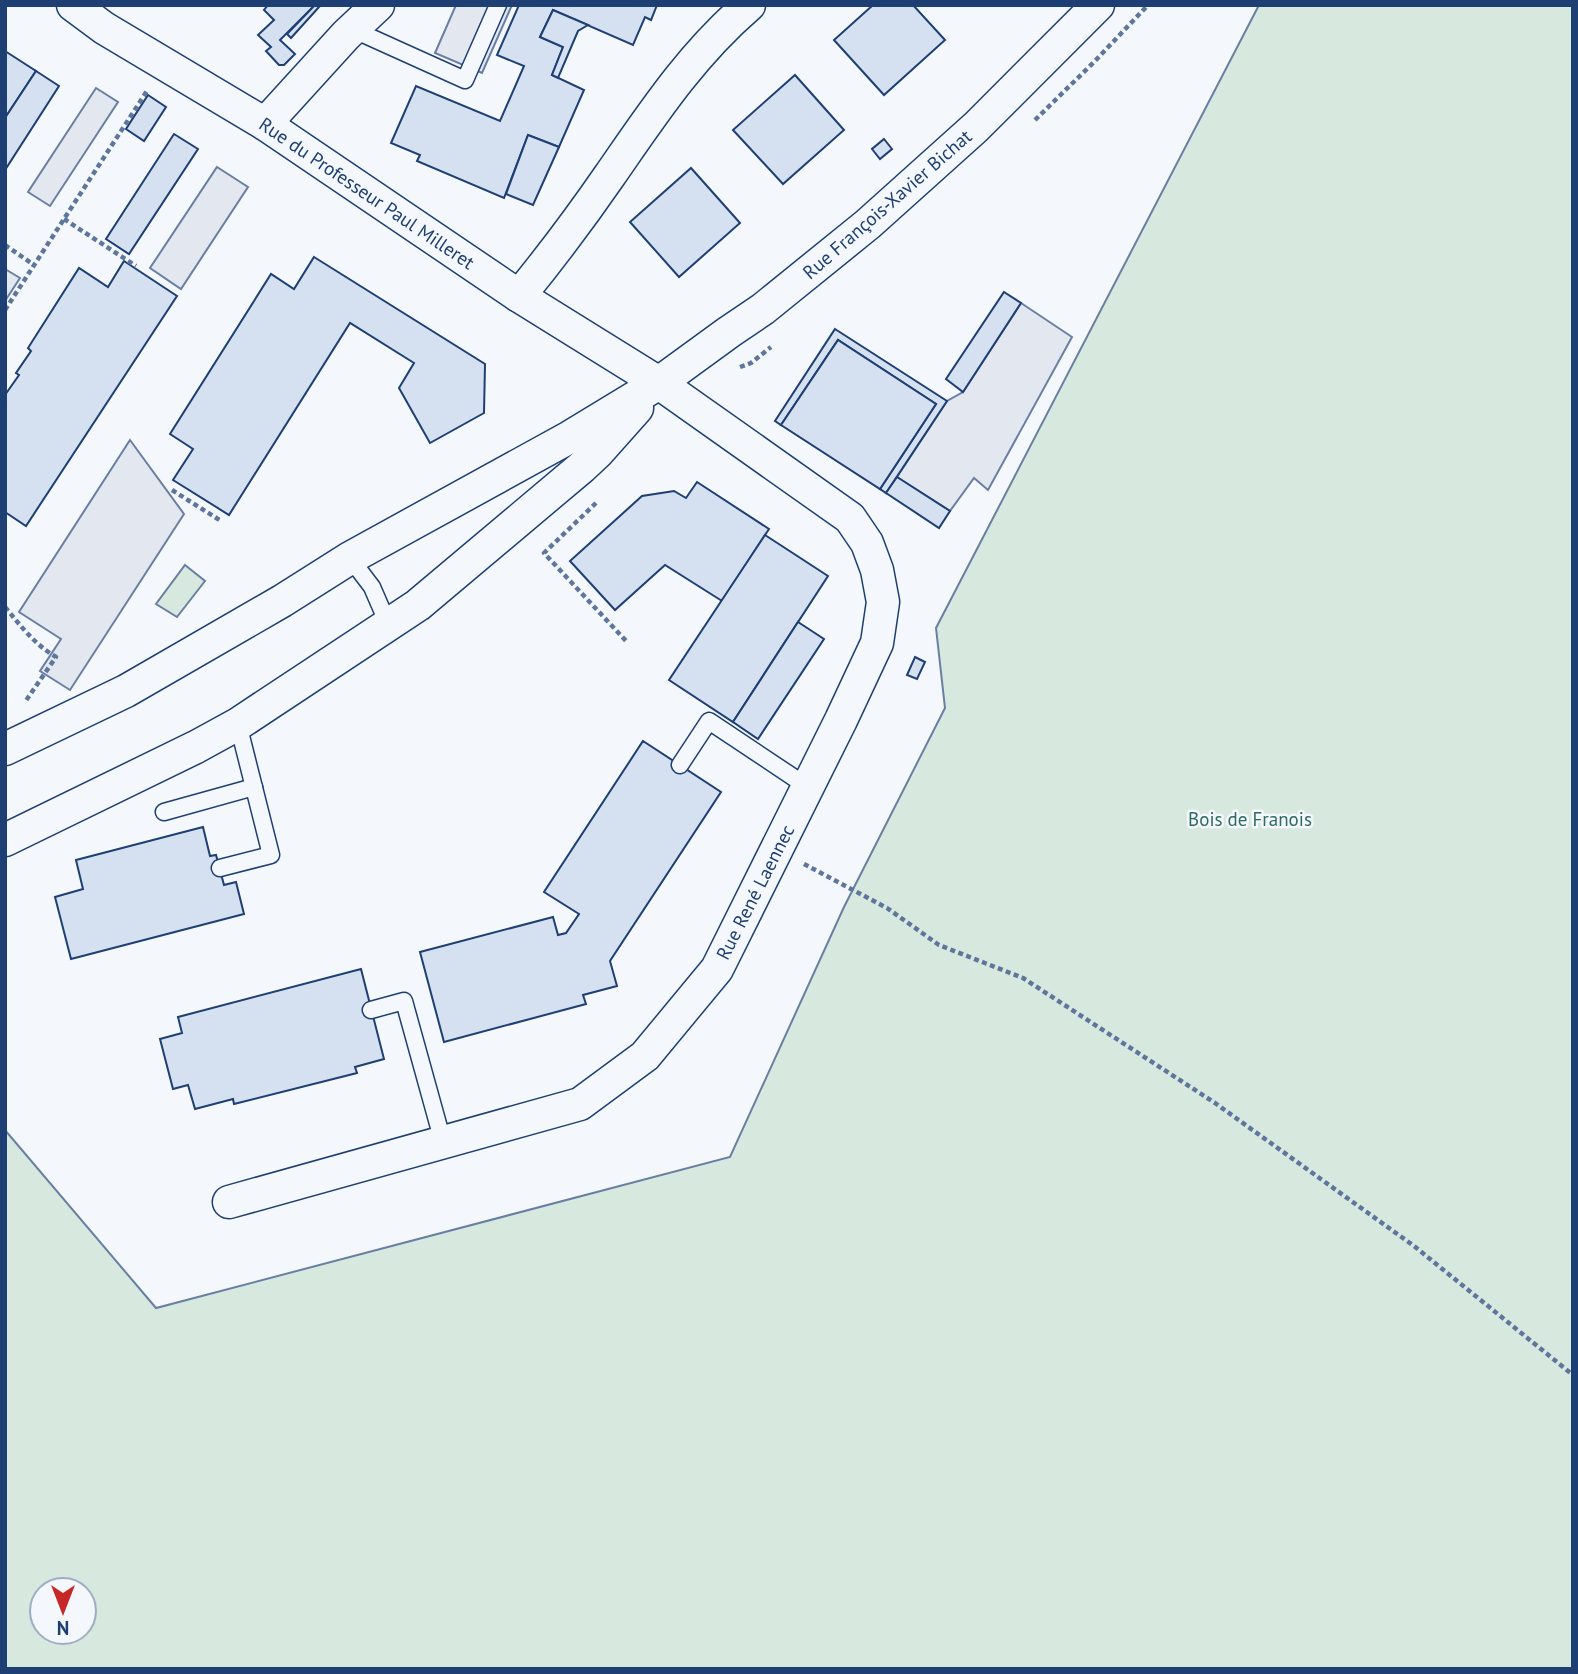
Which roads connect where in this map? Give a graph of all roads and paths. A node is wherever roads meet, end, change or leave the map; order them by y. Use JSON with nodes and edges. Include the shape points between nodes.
{"nodes":[{"id":1,"x":73,"y":5,"type":"edge"},
{"id":2,"x":378,"y":5,"type":"edge"},
{"id":3,"x":498,"y":5,"type":"edge"},
{"id":4,"x":750,"y":5,"type":"edge"},
{"id":5,"x":1098,"y":5,"type":"edge"},
{"id":6,"x":352,"y":29,"type":"junction"},
{"id":7,"x":147,"y":90,"type":"dead end"},
{"id":8,"x":265,"y":124,"type":"junction"},
{"id":9,"x":64,"y":219,"type":"junction"},
{"id":10,"x":5,"y":245,"type":"edge"},
{"id":11,"x":34,"y":265,"type":"junction"},
{"id":12,"x":136,"y":266,"type":"dead end"},
{"id":13,"x":519,"y":296,"type":"junction"},
{"id":14,"x":5,"y":310,"type":"edge"},
{"id":15,"x":659,"y":383,"type":"junction"},
{"id":16,"x":172,"y":490,"type":"dead end"},
{"id":17,"x":599,"y":499,"type":"dead end"},
{"id":18,"x":221,"y":521,"type":"dead end"},
{"id":19,"x":350,"y":558,"type":"junction"},
{"id":20,"x":5,"y":607,"type":"edge"},
{"id":21,"x":388,"y":624,"type":"junction"},
{"id":22,"x":627,"y":642,"type":"dead end"},
{"id":23,"x":21,"y":708,"type":"dead end"},
{"id":24,"x":238,"y":724,"type":"junction"},
{"id":25,"x":5,"y":750,"type":"edge"},
{"id":26,"x":680,"y":765,"type":"dead end"},
{"id":27,"x":254,"y":787,"type":"junction"},
{"id":28,"x":808,"y":787,"type":"junction"},
{"id":29,"x":164,"y":812,"type":"dead end"},
{"id":30,"x":5,"y":840,"type":"edge"},
{"id":31,"x":776,"y":850,"type":"junction"},
{"id":32,"x":220,"y":868,"type":"dead end"},
{"id":33,"x":371,"y":1010,"type":"dead end"},
{"id":34,"x":443,"y":1142,"type":"junction"},
{"id":35,"x":229,"y":1202,"type":"dead end"},
{"id":36,"x":1573,"y":1375,"type":"edge"}],
"edges":[{"from":1,"to":8,"type":"street","name":"Rue du Professeur Paul Milleret"},
{"from":2,"to":6,"type":"street"},
{"from":3,"to":6,"type":"lane","via":[[464,80]]},
{"from":4,"to":13,"type":"street","via":[[727,24],[662,99]]},
{"from":5,"to":15,"type":"street","name":"Rue François-Xavier Bichat","via":[[976,127],[868,224]]},
{"from":6,"to":8,"type":"street"},
{"from":7,"to":9,"type":"path"},
{"from":8,"to":13,"type":"street","name":"Rue du Professeur Paul Milleret"},
{"from":9,"to":11,"type":"path"},
{"from":9,"to":12,"type":"path"},
{"from":10,"to":11,"type":"path"},
{"from":11,"to":14,"type":"path"},
{"from":13,"to":15,"type":"street","name":"Rue du Professeur Paul Milleret"},
{"from":15,"to":19,"type":"street"},
{"from":15,"to":21,"type":"street","via":[[582,467],[418,605]]},
{"from":15,"to":28,"type":"street","name":"Rue René Laennec","via":[[850,518],[867,543],[877,570],[883,602],[877,643]]},
{"from":16,"to":18,"type":"path"},
{"from":17,"to":22,"type":"path","via":[[544,553]]},
{"from":19,"to":21,"type":"lane","via":[[372,587]]},
{"from":19,"to":25,"type":"street","via":[[126,691]]},
{"from":20,"to":23,"type":"path","via":[[28,636],[56,657]]},
{"from":21,"to":24,"type":"street"},
{"from":24,"to":27,"type":"lane"},
{"from":24,"to":30,"type":"street"},
{"from":26,"to":28,"type":"lane","via":[[709,721]]},
{"from":27,"to":29,"type":"lane"},
{"from":27,"to":32,"type":"lane","via":[[271,855]]},
{"from":28,"to":31,"type":"street","name":"Rue René Laennec"},
{"from":31,"to":34,"type":"street","name":"Rue René Laennec","via":[[717,968],[645,1056],[580,1104]]},
{"from":31,"to":36,"type":"path","via":[[887,908],[939,945],[1023,978],[1215,1103],[1414,1246]]},
{"from":33,"to":34,"type":"lane","via":[[404,1001]]},
{"from":34,"to":35,"type":"street","name":"Rue René Laennec"}]}
